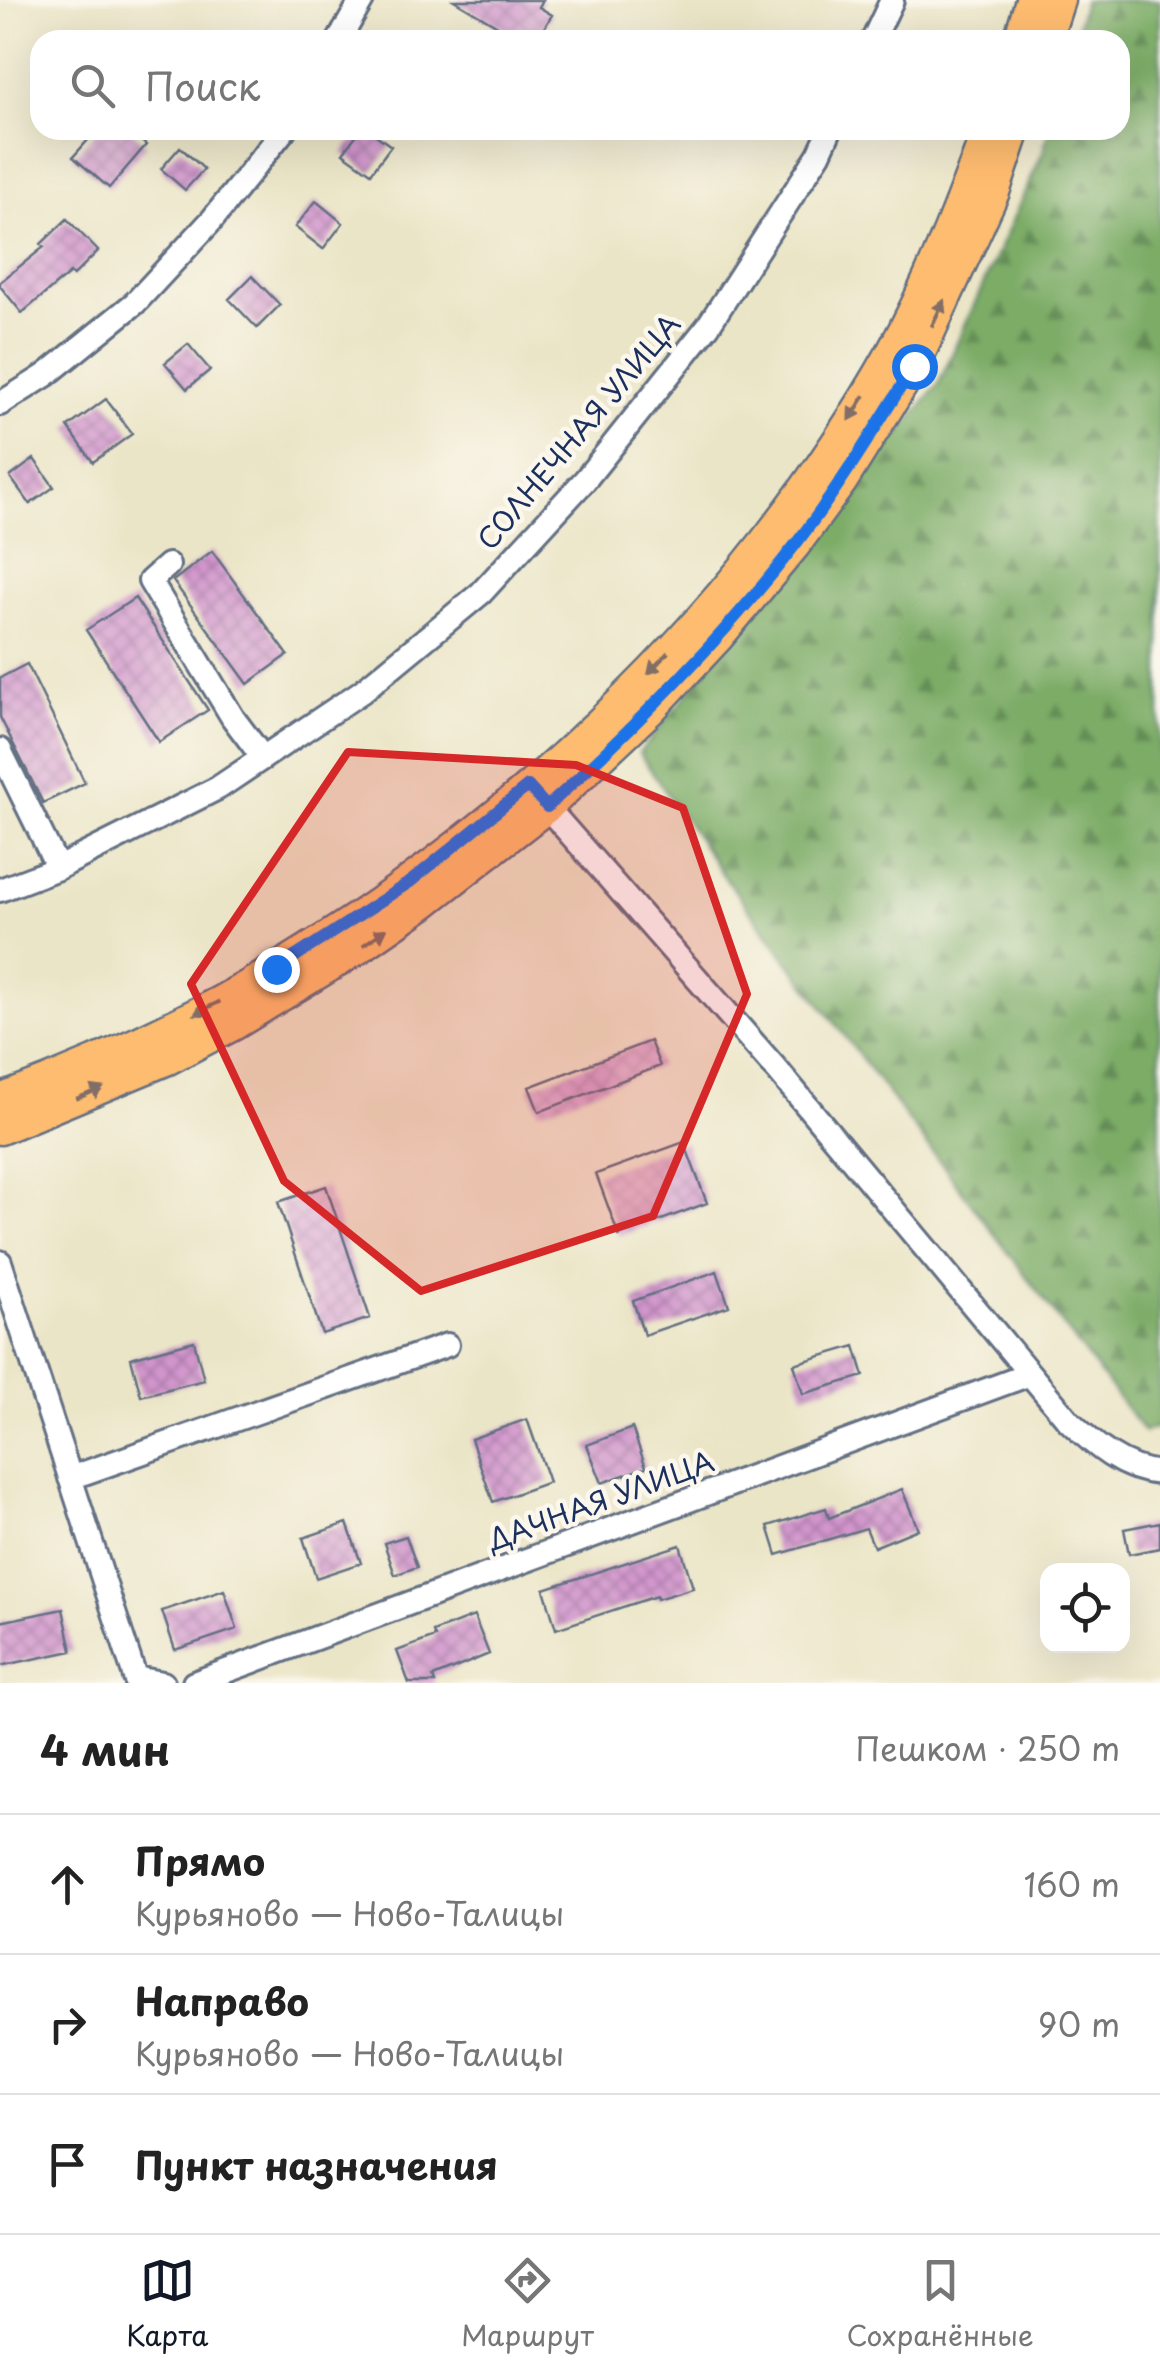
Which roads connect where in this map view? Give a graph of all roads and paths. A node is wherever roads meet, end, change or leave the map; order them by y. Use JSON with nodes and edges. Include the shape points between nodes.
{"nodes":[{"id":1,"x":362,"y":0,"type":"edge"},
{"id":2,"x":892,"y":0,"type":"edge"},
{"id":3,"x":1032,"y":0,"type":"edge"},
{"id":4,"x":1059,"y":0,"type":"edge"},
{"id":5,"x":345,"y":30,"type":"edge"},
{"id":6,"x":878,"y":30,"type":"edge"},
{"id":7,"x":1022,"y":30,"type":"edge"},
{"id":8,"x":1049,"y":30,"type":"edge"},
{"id":9,"x":276,"y":140,"type":"edge"},
{"id":10,"x":825,"y":140,"type":"edge"},
{"id":11,"x":984,"y":140,"type":"edge"},
{"id":12,"x":1012,"y":140,"type":"edge"},
{"id":13,"x":0,"y":404,"type":"edge"},
{"id":14,"x":168,"y":565,"type":"dead end"},
{"id":15,"x":0,"y":750,"type":"edge"},
{"id":16,"x":264,"y":758,"type":"junction"},
{"id":17,"x":538,"y":797,"type":"junction"},
{"id":18,"x":58,"y":868,"type":"junction"},
{"id":19,"x":0,"y":890,"type":"edge"},
{"id":20,"x":0,"y":1100,"type":"edge"},
{"id":21,"x":0,"y":1130,"type":"edge"},
{"id":22,"x":0,"y":1262,"type":"edge"},
{"id":23,"x":447,"y":1345,"type":"dead end"},
{"id":24,"x":1030,"y":1374,"type":"junction"},
{"id":25,"x":1160,"y":1473,"type":"edge"},
{"id":26,"x":70,"y":1478,"type":"junction"},
{"id":27,"x":131,"y":1681,"type":"edge"},
{"id":28,"x":163,"y":1683,"type":"edge"},
{"id":29,"x":194,"y":1683,"type":"edge"}],
"edges":[{"from":1,"to":5,"type":"street"},
{"from":2,"to":6,"type":"street"},
{"from":3,"to":7,"type":"main road"},
{"from":4,"to":8,"type":"main road"},
{"from":9,"to":13,"type":"street","via":[[135,303]]},
{"from":10,"to":16,"type":"street","name":"СОЛНЕЧНАЯ УЛИЦА","via":[[708,326],[586,480],[481,593],[361,692]]},
{"from":11,"to":17,"type":"main road","one_way":true,"via":[[892,351],[821,465],[772,534],[573,748]]},
{"from":17,"to":12,"type":"main road","one_way":true,"via":[[650,710],[794,546],[842,480],[914,366]]},
{"from":14,"to":16,"type":"street","via":[[150,582]]},
{"from":15,"to":18,"type":"street"},
{"from":16,"to":18,"type":"street","name":"СОЛНЕЧНАЯ УЛИЦА"},
{"from":17,"to":20,"type":"main road","one_way":true,"via":[[218,1002]]},
{"from":21,"to":17,"type":"main road","one_way":true,"via":[[168,1059],[359,948],[424,903]]},
{"from":17,"to":24,"type":"street"},
{"from":18,"to":19,"type":"street","name":"СОЛНЕЧНАЯ УЛИЦА"},
{"from":22,"to":26,"type":"street"},
{"from":23,"to":26,"type":"street"},
{"from":24,"to":25,"type":"street","via":[[1098,1449]]},
{"from":24,"to":29,"type":"street","name":"ДАЧНАЯ УЛИЦА"},
{"from":26,"to":27,"type":"street"},
{"from":27,"to":28,"type":"street"}]}
